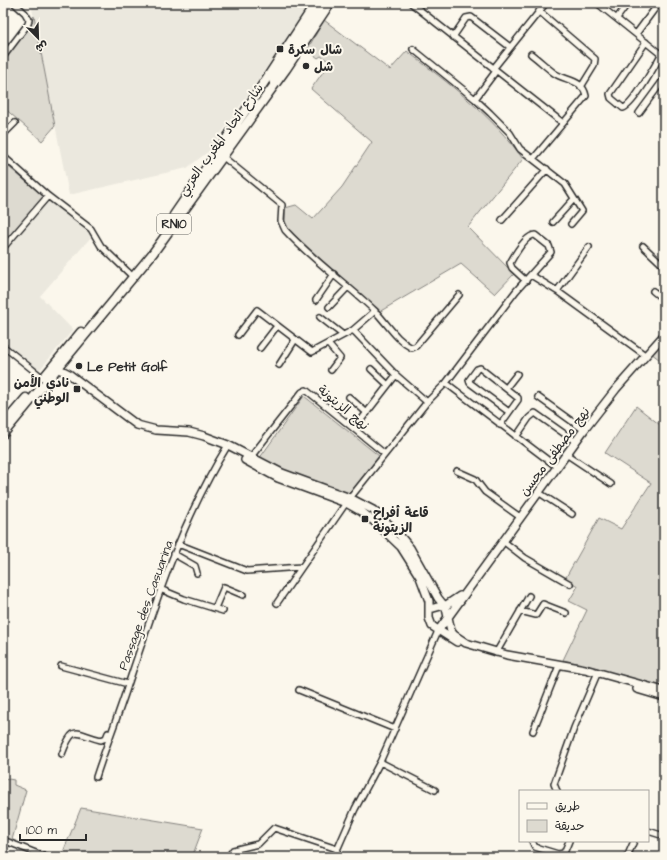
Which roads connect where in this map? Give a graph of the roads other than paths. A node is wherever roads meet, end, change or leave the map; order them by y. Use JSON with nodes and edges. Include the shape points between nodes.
{"nodes":[{"id":1,"x":14,"y":3,"type":"edge"},
{"id":2,"x":316,"y":3,"type":"edge"},
{"id":3,"x":323,"y":3,"type":"edge"},
{"id":4,"x":330,"y":3,"type":"edge"},
{"id":5,"x":411,"y":3,"type":"edge"},
{"id":6,"x":546,"y":3,"type":"edge"},
{"id":7,"x":597,"y":3,"type":"edge"},
{"id":8,"x":628,"y":3,"type":"edge"},
{"id":9,"x":662,"y":4,"type":"edge"},
{"id":10,"x":539,"y":11,"type":"junction"},
{"id":11,"x":617,"y":18,"type":"junction"},
{"id":12,"x":636,"y":34,"type":"junction"},
{"id":13,"x":453,"y":37,"type":"junction"},
{"id":14,"x":646,"y":42,"type":"junction"},
{"id":15,"x":510,"y":47,"type":"junction"},
{"id":16,"x":413,"y":50,"type":"dead end"},
{"id":17,"x":531,"y":54,"type":"dead end"},
{"id":18,"x":663,"y":56,"type":"edge"},
{"id":19,"x":3,"y":57,"type":"edge"},
{"id":20,"x":494,"y":70,"type":"junction"},
{"id":21,"x":664,"y":79,"type":"edge"},
{"id":22,"x":581,"y":87,"type":"junction"},
{"id":23,"x":475,"y":99,"type":"junction"},
{"id":24,"x":639,"y":113,"type":"dead end"},
{"id":25,"x":251,"y":115,"type":"junction"},
{"id":26,"x":15,"y":122,"type":"dead end"},
{"id":27,"x":563,"y":123,"type":"junction"},
{"id":28,"x":3,"y":136,"type":"edge"},
{"id":29,"x":3,"y":156,"type":"edge"},
{"id":30,"x":222,"y":156,"type":"junction"},
{"id":31,"x":533,"y":159,"type":"junction"},
{"id":32,"x":547,"y":169,"type":"junction"},
{"id":33,"x":48,"y":196,"type":"junction"},
{"id":34,"x":573,"y":200,"type":"junction"},
{"id":35,"x":502,"y":220,"type":"dead end"},
{"id":36,"x":553,"y":222,"type":"dead end"},
{"id":37,"x":571,"y":224,"type":"dead end"},
{"id":38,"x":4,"y":245,"type":"edge"},
{"id":39,"x":643,"y":246,"type":"dead end"},
{"id":40,"x":589,"y":247,"type":"dead end"},
{"id":41,"x":664,"y":266,"type":"edge"},
{"id":42,"x":130,"y":274,"type":"junction"},
{"id":43,"x":334,"y":274,"type":"junction"},
{"id":44,"x":531,"y":275,"type":"junction"},
{"id":45,"x":526,"y":281,"type":"junction"},
{"id":46,"x":348,"y":287,"type":"junction"},
{"id":47,"x":557,"y":291,"type":"junction"},
{"id":48,"x":653,"y":291,"type":"dead end"},
{"id":49,"x":458,"y":295,"type":"dead end"},
{"id":50,"x":316,"y":300,"type":"dead end"},
{"id":51,"x":664,"y":300,"type":"edge"},
{"id":52,"x":329,"y":307,"type":"dead end"},
{"id":53,"x":374,"y":311,"type":"junction"},
{"id":54,"x":320,"y":317,"type":"dead end"},
{"id":55,"x":277,"y":326,"type":"junction"},
{"id":56,"x":353,"y":330,"type":"junction"},
{"id":57,"x":238,"y":335,"type":"dead end"},
{"id":58,"x":343,"y":335,"type":"junction"},
{"id":59,"x":664,"y":336,"type":"edge"},
{"id":60,"x":295,"y":340,"type":"junction"},
{"id":61,"x":328,"y":344,"type":"junction"},
{"id":62,"x":3,"y":346,"type":"edge"},
{"id":63,"x":260,"y":348,"type":"dead end"},
{"id":64,"x":645,"y":355,"type":"junction"},
{"id":65,"x":61,"y":361,"type":"junction"},
{"id":66,"x":279,"y":365,"type":"dead end"},
{"id":67,"x":55,"y":368,"type":"junction"},
{"id":68,"x":371,"y":369,"type":"dead end"},
{"id":69,"x":331,"y":370,"type":"dead end"},
{"id":70,"x":69,"y":374,"type":"junction"},
{"id":71,"x":517,"y":374,"type":"dead end"},
{"id":72,"x":396,"y":375,"type":"junction"},
{"id":73,"x":43,"y":378,"type":"junction"},
{"id":74,"x":446,"y":383,"type":"junction"},
{"id":75,"x":388,"y":385,"type":"junction"},
{"id":76,"x":506,"y":388,"type":"junction"},
{"id":77,"x":349,"y":397,"type":"dead end"},
{"id":78,"x":538,"y":397,"type":"dead end"},
{"id":79,"x":427,"y":402,"type":"junction"},
{"id":80,"x":509,"y":412,"type":"junction"},
{"id":81,"x":367,"y":413,"type":"junction"},
{"id":82,"x":3,"y":425,"type":"edge"},
{"id":83,"x":500,"y":425,"type":"junction"},
{"id":84,"x":354,"y":429,"type":"junction"},
{"id":85,"x":584,"y":430,"type":"junction"},
{"id":86,"x":3,"y":434,"type":"edge"},
{"id":87,"x":516,"y":437,"type":"junction"},
{"id":88,"x":576,"y":442,"type":"junction"},
{"id":89,"x":226,"y":446,"type":"junction"},
{"id":90,"x":384,"y":454,"type":"junction"},
{"id":91,"x":566,"y":454,"type":"junction"},
{"id":92,"x":250,"y":460,"type":"junction"},
{"id":93,"x":557,"y":467,"type":"junction"},
{"id":94,"x":457,"y":471,"type":"dead end"},
{"id":95,"x":611,"y":484,"type":"dead end"},
{"id":96,"x":538,"y":492,"type":"junction"},
{"id":97,"x":348,"y":500,"type":"junction"},
{"id":98,"x":572,"y":514,"type":"dead end"},
{"id":99,"x":520,"y":517,"type":"junction"},
{"id":100,"x":503,"y":540,"type":"junction"},
{"id":101,"x":178,"y":544,"type":"junction"},
{"id":102,"x":174,"y":554,"type":"junction"},
{"id":103,"x":301,"y":567,"type":"junction"},
{"id":104,"x":197,"y":573,"type":"dead end"},
{"id":105,"x":570,"y":584,"type":"dead end"},
{"id":106,"x":470,"y":585,"type":"junction"},
{"id":107,"x":160,"y":589,"type":"junction"},
{"id":108,"x":243,"y":595,"type":"dead end"},
{"id":109,"x":529,"y":596,"type":"dead end"},
{"id":110,"x":277,"y":603,"type":"dead end"},
{"id":111,"x":443,"y":605,"type":"junction"},
{"id":112,"x":214,"y":608,"type":"junction"},
{"id":113,"x":430,"y":609,"type":"junction"},
{"id":114,"x":223,"y":611,"type":"dead end"},
{"id":115,"x":520,"y":611,"type":"junction"},
{"id":116,"x":566,"y":613,"type":"dead end"},
{"id":117,"x":448,"y":619,"type":"junction"},
{"id":118,"x":438,"y":631,"type":"junction"},
{"id":119,"x":496,"y":653,"type":"junction"},
{"id":120,"x":60,"y":666,"type":"dead end"},
{"id":121,"x":558,"y":668,"type":"junction"},
{"id":122,"x":597,"y":675,"type":"junction"},
{"id":123,"x":127,"y":684,"type":"junction"},
{"id":124,"x":299,"y":690,"type":"dead end"},
{"id":125,"x":664,"y":691,"type":"edge"},
{"id":126,"x":664,"y":697,"type":"edge"},
{"id":127,"x":395,"y":729,"type":"junction"},
{"id":128,"x":533,"y":731,"type":"dead end"},
{"id":129,"x":62,"y":754,"type":"dead end"},
{"id":130,"x":380,"y":762,"type":"junction"},
{"id":131,"x":96,"y":777,"type":"dead end"},
{"id":132,"x":435,"y":790,"type":"dead end"},
{"id":133,"x":556,"y":790,"type":"edge"},
{"id":134,"x":649,"y":832,"type":"edge"},
{"id":135,"x":664,"y":836,"type":"edge"},
{"id":136,"x":3,"y":840,"type":"edge"},
{"id":137,"x":532,"y":842,"type":"edge"},
{"id":138,"x":569,"y":842,"type":"edge"},
{"id":139,"x":634,"y":842,"type":"edge"},
{"id":140,"x":337,"y":849,"type":"junction"},
{"id":141,"x":46,"y":857,"type":"edge"},
{"id":142,"x":228,"y":857,"type":"edge"},
{"id":143,"x":334,"y":857,"type":"edge"},
{"id":144,"x":627,"y":857,"type":"edge"}],
"edges":[{"from":1,"to":19,"type":"street","via":[[29,20]]},
{"from":2,"to":42,"type":"main road","name":"شارع اتحاد المغرب العربي","number":"RN10","via":[[246,110],[158,238]]},
{"from":3,"to":25,"type":"main road"},
{"from":4,"to":25,"type":"main road","name":"شارع اتحاد المغرب العربي","number":"RN10","via":[[286,69]]},
{"from":5,"to":13,"type":"street"},
{"from":6,"to":10,"type":"street"},
{"from":7,"to":11,"type":"street"},
{"from":8,"to":11,"type":"street"},
{"from":9,"to":12,"type":"street"},
{"from":10,"to":15,"type":"street"},
{"from":10,"to":22,"type":"street","via":[[595,59],[594,66]]},
{"from":11,"to":12,"type":"street"},
{"from":12,"to":14,"type":"street"},
{"from":13,"to":15,"type":"street","via":[[466,18],[471,17]]},
{"from":13,"to":20,"type":"street"},
{"from":14,"to":18,"type":"street"},
{"from":14,"to":18,"type":"street","via":[[610,94],[623,108],[627,107]]},
{"from":15,"to":20,"type":"street"},
{"from":16,"to":23,"type":"street"},
{"from":17,"to":22,"type":"street","via":[[557,75],[570,79]]},
{"from":20,"to":23,"type":"street"},
{"from":20,"to":27,"type":"street"},
{"from":21,"to":24,"type":"street"},
{"from":22,"to":27,"type":"street","via":[[586,96]]},
{"from":23,"to":31,"type":"street","via":[[510,133],[520,149]]},
{"from":25,"to":30,"type":"main road","name":"شارع اتحاد المغرب العربي","number":"RN10"},
{"from":26,"to":28,"type":"street"},
{"from":27,"to":31,"type":"street"},
{"from":29,"to":33,"type":"street"},
{"from":30,"to":43,"type":"street","via":[[282,206],[281,220],[285,230]]},
{"from":30,"to":65,"type":"main road","name":"شارع اتحاد المغرب العربي","number":"RN10","via":[[134,278]]},
{"from":31,"to":32,"type":"street"},
{"from":32,"to":34,"type":"street","via":[[569,189]]},
{"from":32,"to":35,"type":"street"},
{"from":33,"to":38,"type":"street"},
{"from":33,"to":42,"type":"street","via":[[91,229],[103,249]]},
{"from":34,"to":36,"type":"street"},
{"from":34,"to":37,"type":"street","via":[[582,212]]},
{"from":39,"to":41,"type":"street"},
{"from":40,"to":47,"type":"street"},
{"from":42,"to":65,"type":"main road","name":"شارع اتحاد المغرب العربي","number":"RN10"},
{"from":43,"to":46,"type":"street"},
{"from":43,"to":50,"type":"street"},
{"from":44,"to":45,"type":"street"},
{"from":44,"to":45,"type":"street","via":[[551,250],[535,235],[531,235],[510,262],[512,268]]},
{"from":44,"to":47,"type":"street"},
{"from":45,"to":74,"type":"street","via":[[485,330]]},
{"from":46,"to":52,"type":"street"},
{"from":46,"to":53,"type":"street"},
{"from":47,"to":64,"type":"street"},
{"from":48,"to":51,"type":"street"},
{"from":49,"to":53,"type":"street","via":[[413,348],[399,339]]},
{"from":53,"to":56,"type":"street"},
{"from":54,"to":58,"type":"street"},
{"from":55,"to":57,"type":"street","via":[[257,310]]},
{"from":55,"to":60,"type":"street"},
{"from":55,"to":63,"type":"street"},
{"from":56,"to":58,"type":"street"},
{"from":56,"to":72,"type":"street"},
{"from":58,"to":61,"type":"street"},
{"from":59,"to":64,"type":"main road","name":"نهج مصطفى محسن"},
{"from":60,"to":61,"type":"street","via":[[312,352]]},
{"from":60,"to":66,"type":"street"},
{"from":61,"to":69,"type":"street","via":[[340,358]]},
{"from":62,"to":73,"type":"street"},
{"from":64,"to":85,"type":"main road","name":"نهج مصطفى محسن"},
{"from":65,"to":67,"type":"main road","name":"شارع اتحاد المغرب العربي","number":"RN10"},
{"from":65,"to":70,"type":"main road"},
{"from":67,"to":70,"type":"main road"},
{"from":67,"to":73,"type":"main road","name":"شارع اتحاد المغرب العربي","number":"RN10"},
{"from":67,"to":86,"type":"main road","name":"شارع اتحاد المغرب العربي","number":"RN10"},
{"from":68,"to":75,"type":"street"},
{"from":70,"to":89,"type":"main road","via":[[137,425],[156,430],[196,434]]},
{"from":71,"to":76,"type":"street"},
{"from":72,"to":75,"type":"street"},
{"from":72,"to":79,"type":"street"},
{"from":73,"to":82,"type":"main road","name":"شارع اتحاد المغرب العربي","number":"RN10"},
{"from":74,"to":79,"type":"street"},
{"from":74,"to":83,"type":"street"},
{"from":75,"to":81,"type":"street"},
{"from":76,"to":80,"type":"street","via":[[518,398]]},
{"from":76,"to":80,"type":"street","via":[[480,368],[469,380]]},
{"from":77,"to":81,"type":"street"},
{"from":78,"to":85,"type":"street"},
{"from":79,"to":90,"type":"street"},
{"from":80,"to":83,"type":"street"},
{"from":81,"to":84,"type":"street"},
{"from":83,"to":87,"type":"street"},
{"from":84,"to":90,"type":"street","name":"نهج الزيتونة"},
{"from":84,"to":92,"type":"street","name":"نهج الزيتونة","via":[[314,394],[304,390]]},
{"from":85,"to":88,"type":"main road","name":"نهج مصطفى محسن"},
{"from":87,"to":88,"type":"street","via":[[534,413]]},
{"from":87,"to":93,"type":"street"},
{"from":88,"to":91,"type":"main road","name":"نهج مصطفى محسن"},
{"from":89,"to":92,"type":"main road"},
{"from":89,"to":101,"type":"street","name":"Passage des Casuarina"},
{"from":90,"to":97,"type":"street"},
{"from":91,"to":93,"type":"main road","name":"نهج مصطفى محسن"},
{"from":91,"to":95,"type":"street"},
{"from":92,"to":97,"type":"main road","via":[[278,478]]},
{"from":93,"to":96,"type":"main road","name":"نهج مصطفى محسن"},
{"from":94,"to":99,"type":"street","via":[[475,479],[485,492]]},
{"from":96,"to":98,"type":"street"},
{"from":96,"to":99,"type":"main road","name":"نهج مصطفى محسن"},
{"from":97,"to":103,"type":"street"},
{"from":97,"to":111,"type":"main road","via":[[373,510],[406,542]]},
{"from":97,"to":113,"type":"main road","via":[[401,547],[420,577]]},
{"from":99,"to":100,"type":"main road","name":"نهج مصطفى محسن"},
{"from":100,"to":105,"type":"street","via":[[525,558]]},
{"from":100,"to":106,"type":"main road","name":"نهج مصطفى محسن"},
{"from":101,"to":102,"type":"street","name":"Passage des Casuarina"},
{"from":101,"to":103,"type":"street","via":[[247,571]]},
{"from":102,"to":104,"type":"street","via":[[195,566]]},
{"from":102,"to":107,"type":"street","name":"Passage des Casuarina"},
{"from":103,"to":110,"type":"street"},
{"from":106,"to":111,"type":"main road","name":"نهج مصطفى محسن","via":[[456,600]]},
{"from":106,"to":117,"type":"main road","name":"نهج مصطفى محسن"},
{"from":107,"to":112,"type":"street"},
{"from":107,"to":123,"type":"street","name":"Passage des Casuarina"},
{"from":108,"to":112,"type":"street","via":[[224,587]]},
{"from":109,"to":115,"type":"street"},
{"from":111,"to":113,"type":"main road","name":"نهج مصطفى محسن"},
{"from":111,"to":117,"type":"main road","via":[[448,612]]},
{"from":112,"to":114,"type":"street"},
{"from":113,"to":118,"type":"main road","via":[[431,623]]},
{"from":115,"to":116,"type":"street","via":[[536,615],[543,604]]},
{"from":115,"to":119,"type":"street"},
{"from":117,"to":118,"type":"main road","name":"نهج مصطفى محسن"},
{"from":117,"to":119,"type":"main road","via":[[451,631],[457,638]]},
{"from":118,"to":121,"type":"main road","via":[[464,646],[486,653]]},
{"from":118,"to":127,"type":"street"},
{"from":119,"to":122,"type":"main road"},
{"from":120,"to":123,"type":"street"},
{"from":121,"to":122,"type":"main road"},
{"from":121,"to":128,"type":"street"},
{"from":122,"to":125,"type":"main road"},
{"from":122,"to":126,"type":"main road"},
{"from":122,"to":133,"type":"street","via":[[564,755],[554,784]]},
{"from":123,"to":129,"type":"street","via":[[106,738],[101,740],[74,733],[67,740]]},
{"from":123,"to":131,"type":"street","name":"Passage des Casuarina"},
{"from":124,"to":127,"type":"street"},
{"from":127,"to":130,"type":"street"},
{"from":130,"to":132,"type":"street"},
{"from":130,"to":140,"type":"street"},
{"from":134,"to":135,"type":"street"},
{"from":136,"to":141,"type":"street"},
{"from":137,"to":138,"type":"street","via":[[535,847],[558,854],[564,853]]},
{"from":139,"to":144,"type":"street"},
{"from":140,"to":142,"type":"street","via":[[274,828],[258,844],[233,850]]},
{"from":140,"to":143,"type":"street"}]}
